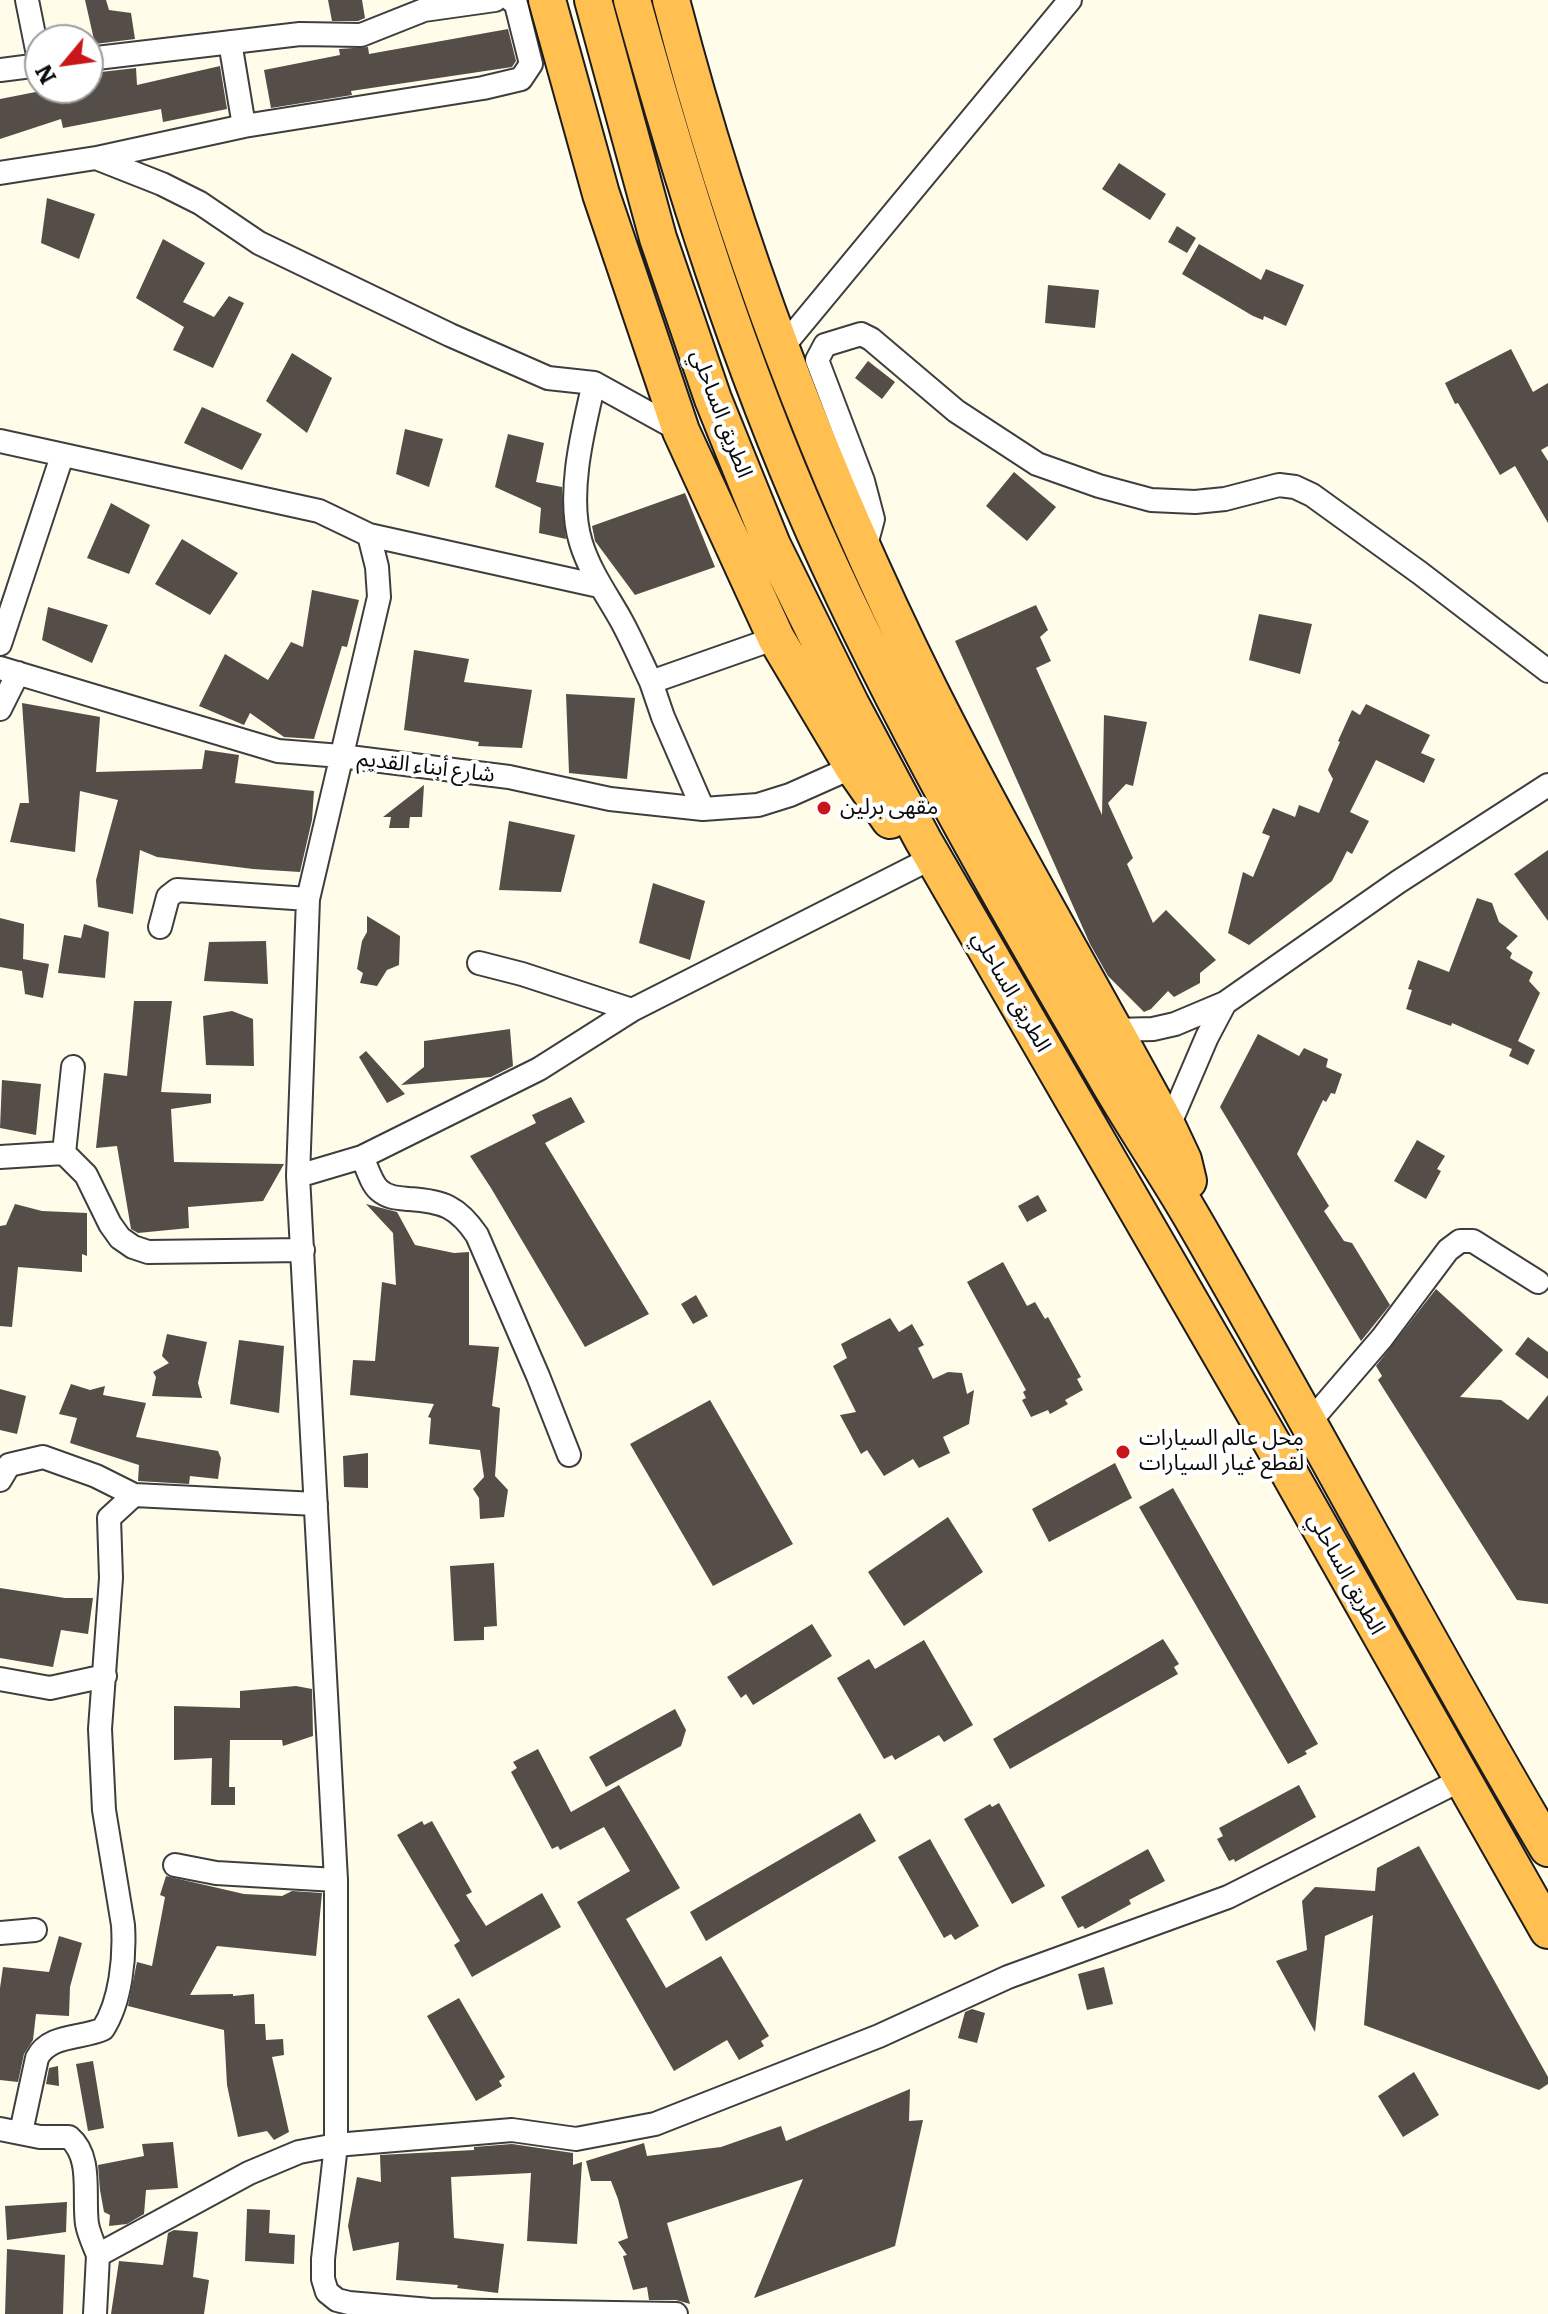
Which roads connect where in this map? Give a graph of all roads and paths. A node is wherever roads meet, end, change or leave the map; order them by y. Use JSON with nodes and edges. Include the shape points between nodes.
{"nodes":[{"id":1,"x":27,"y":0,"type":"edge"},
{"id":2,"x":495,"y":0,"type":"edge"},
{"id":3,"x":511,"y":0,"type":"edge"},
{"id":4,"x":547,"y":0,"type":"edge"},
{"id":5,"x":593,"y":0,"type":"edge"},
{"id":6,"x":632,"y":0,"type":"edge"},
{"id":7,"x":671,"y":0,"type":"edge"},
{"id":8,"x":1070,"y":0,"type":"edge"},
{"id":9,"x":419,"y":5,"type":"edge"},
{"id":10,"x":32,"y":24,"type":"edge"},
{"id":11,"x":230,"y":42,"type":"junction"},
{"id":12,"x":104,"y":57,"type":"edge"},
{"id":13,"x":24,"y":67,"type":"edge"},
{"id":14,"x":0,"y":70,"type":"edge"},
{"id":15,"x":244,"y":126,"type":"junction"},
{"id":16,"x":96,"y":158,"type":"junction"},
{"id":17,"x":0,"y":173,"type":"edge"},
{"id":18,"x":781,"y":349,"type":"junction"},
{"id":19,"x":594,"y":383,"type":"junction"},
{"id":20,"x":681,"y":431,"type":"junction"},
{"id":21,"x":0,"y":441,"type":"edge"},
{"id":22,"x":62,"y":456,"type":"junction"},
{"id":23,"x":369,"y":535,"type":"junction"},
{"id":24,"x":865,"y":549,"type":"junction"},
{"id":25,"x":599,"y":586,"type":"junction"},
{"id":26,"x":776,"y":638,"type":"junction"},
{"id":27,"x":0,"y":644,"type":"edge"},
{"id":28,"x":9,"y":671,"type":"edge"},
{"id":29,"x":1548,"y":671,"type":"edge"},
{"id":30,"x":651,"y":682,"type":"junction"},
{"id":31,"x":0,"y":709,"type":"edge"},
{"id":32,"x":341,"y":756,"type":"junction"},
{"id":33,"x":853,"y":767,"type":"junction"},
{"id":34,"x":1548,"y":785,"type":"edge"},
{"id":35,"x":703,"y":809,"type":"junction"},
{"id":36,"x":918,"y":865,"type":"junction"},
{"id":37,"x":308,"y":899,"type":"junction"},
{"id":38,"x":962,"y":908,"type":"junction"},
{"id":39,"x":160,"y":927,"type":"dead end"},
{"id":40,"x":479,"y":963,"type":"dead end"},
{"id":41,"x":1225,"y":1003,"type":"junction"},
{"id":42,"x":632,"y":1010,"type":"junction"},
{"id":43,"x":1115,"y":1030,"type":"junction"},
{"id":44,"x":73,"y":1067,"type":"dead end"},
{"id":45,"x":1168,"y":1128,"type":"junction"},
{"id":46,"x":64,"y":1153,"type":"junction"},
{"id":47,"x":0,"y":1157,"type":"edge"},
{"id":48,"x":362,"y":1157,"type":"junction"},
{"id":49,"x":298,"y":1176,"type":"junction"},
{"id":50,"x":1188,"y":1211,"type":"junction"},
{"id":51,"x":303,"y":1250,"type":"junction"},
{"id":52,"x":1538,"y":1282,"type":"dead end"},
{"id":53,"x":1308,"y":1424,"type":"junction"},
{"id":54,"x":569,"y":1455,"type":"dead end"},
{"id":55,"x":0,"y":1480,"type":"edge"},
{"id":56,"x":134,"y":1495,"type":"junction"},
{"id":57,"x":316,"y":1504,"type":"junction"},
{"id":58,"x":105,"y":1676,"type":"junction"},
{"id":59,"x":0,"y":1679,"type":"edge"},
{"id":60,"x":1461,"y":1780,"type":"junction"},
{"id":61,"x":1548,"y":1848,"type":"edge"},
{"id":62,"x":175,"y":1865,"type":"dead end"},
{"id":63,"x":336,"y":1880,"type":"junction"},
{"id":64,"x":35,"y":1930,"type":"dead end"},
{"id":65,"x":1548,"y":1930,"type":"edge"},
{"id":66,"x":0,"y":1933,"type":"edge"},
{"id":67,"x":10,"y":2130,"type":"edge"},
{"id":68,"x":336,"y":2145,"type":"junction"},
{"id":69,"x":98,"y":2255,"type":"junction"},
{"id":70,"x":95,"y":2314,"type":"edge"},
{"id":71,"x":676,"y":2314,"type":"edge"}],
"edges":[{"from":1,"to":10,"type":"street"},
{"from":2,"to":9,"type":"street"},
{"from":3,"to":15,"type":"street","via":[[531,64],[521,79]]},
{"from":4,"to":20,"type":"highway","via":[[601,194]]},
{"from":5,"to":38,"type":"highway","name":"الطريق الساحلي","via":[[658,238],[713,399],[772,545],[851,705]]},
{"from":6,"to":50,"type":"highway","name":"الطريق الساحلي","via":[[700,233],[753,385],[814,532],[893,697],[976,849]]},
{"from":7,"to":18,"type":"highway","via":[[748,258]]},
{"from":8,"to":18,"type":"street"},
{"from":9,"to":11,"type":"street","via":[[361,35],[300,34]]},
{"from":11,"to":12,"type":"street"},
{"from":11,"to":15,"type":"street"},
{"from":13,"to":14,"type":"street"},
{"from":15,"to":16,"type":"street"},
{"from":16,"to":17,"type":"street"},
{"from":16,"to":19,"type":"street","via":[[200,203],[259,243],[450,335],[548,378]]},
{"from":18,"to":24,"type":"highway"},
{"from":19,"to":20,"type":"street"},
{"from":19,"to":25,"type":"street","via":[[576,499],[580,540]]},
{"from":20,"to":26,"type":"highway"},
{"from":21,"to":22,"type":"street"},
{"from":22,"to":23,"type":"street","via":[[319,511]]},
{"from":22,"to":27,"type":"street"},
{"from":23,"to":25,"type":"street"},
{"from":23,"to":32,"type":"street","via":[[379,597]]},
{"from":24,"to":29,"type":"street","via":[[873,519],[817,360],[825,345],[861,334],[956,411],[1037,464],[1151,500],[1225,499],[1279,485],[1312,495]]},
{"from":24,"to":43,"type":"highway","via":[[990,809]]},
{"from":25,"to":30,"type":"street"},
{"from":26,"to":30,"type":"street"},
{"from":26,"to":33,"type":"highway"},
{"from":28,"to":31,"type":"street"},
{"from":28,"to":32,"type":"street","name":"شارع أبناء القديم","via":[[278,751]]},
{"from":30,"to":35,"type":"street"},
{"from":32,"to":35,"type":"street","name":"شارع أبناء القديم"},
{"from":32,"to":37,"type":"street"},
{"from":33,"to":35,"type":"street","name":"شارع أبناء القديم","via":[[758,805]]},
{"from":33,"to":36,"type":"highway"},
{"from":34,"to":41,"type":"street"},
{"from":36,"to":38,"type":"highway"},
{"from":36,"to":42,"type":"street"},
{"from":37,"to":39,"type":"street","via":[[177,890],[168,897]]},
{"from":37,"to":49,"type":"street"},
{"from":38,"to":60,"type":"highway","name":"الطريق الساحلي"},
{"from":40,"to":42,"type":"street"},
{"from":41,"to":43,"type":"street","via":[[1175,1024]]},
{"from":41,"to":45,"type":"street"},
{"from":42,"to":48,"type":"street","via":[[539,1069]]},
{"from":43,"to":45,"type":"highway"},
{"from":44,"to":46,"type":"street"},
{"from":45,"to":50,"type":"highway","via":[[1187,1171]]},
{"from":46,"to":47,"type":"street"},
{"from":46,"to":51,"type":"street","via":[[86,1175],[120,1238],[133,1247],[148,1252]]},
{"from":48,"to":49,"type":"street"},
{"from":48,"to":54,"type":"street","via":[[382,1193],[436,1201],[466,1218]]},
{"from":49,"to":51,"type":"street"},
{"from":50,"to":53,"type":"highway","name":"الطريق الساحلي"},
{"from":51,"to":57,"type":"street"},
{"from":52,"to":53,"type":"street","via":[[1473,1241],[1460,1241]]},
{"from":53,"to":61,"type":"highway","name":"الطريق الساحلي"},
{"from":55,"to":56,"type":"street","via":[[9,1465],[43,1457]]},
{"from":56,"to":57,"type":"street"},
{"from":56,"to":58,"type":"street","via":[[109,1518]]},
{"from":57,"to":63,"type":"street"},
{"from":58,"to":59,"type":"street","via":[[50,1688]]},
{"from":58,"to":67,"type":"street","via":[[100,1729],[104,1810],[123,1925],[120,1979],[103,2029],[41,2049]]},
{"from":60,"to":65,"type":"highway","name":"الطريق الساحلي"},
{"from":60,"to":68,"type":"street","via":[[1228,1897],[1008,1977],[879,2036],[655,2124],[576,2139],[512,2130]]},
{"from":62,"to":63,"type":"street","via":[[216,1873]]},
{"from":63,"to":68,"type":"street"},
{"from":64,"to":66,"type":"street"},
{"from":67,"to":69,"type":"street","via":[[69,2137],[79,2145],[88,2227]]},
{"from":68,"to":69,"type":"street","via":[[299,2152],[249,2173]]},
{"from":68,"to":71,"type":"street","via":[[323,2269],[327,2292],[337,2300],[430,2310]]},
{"from":69,"to":70,"type":"street"}]}
